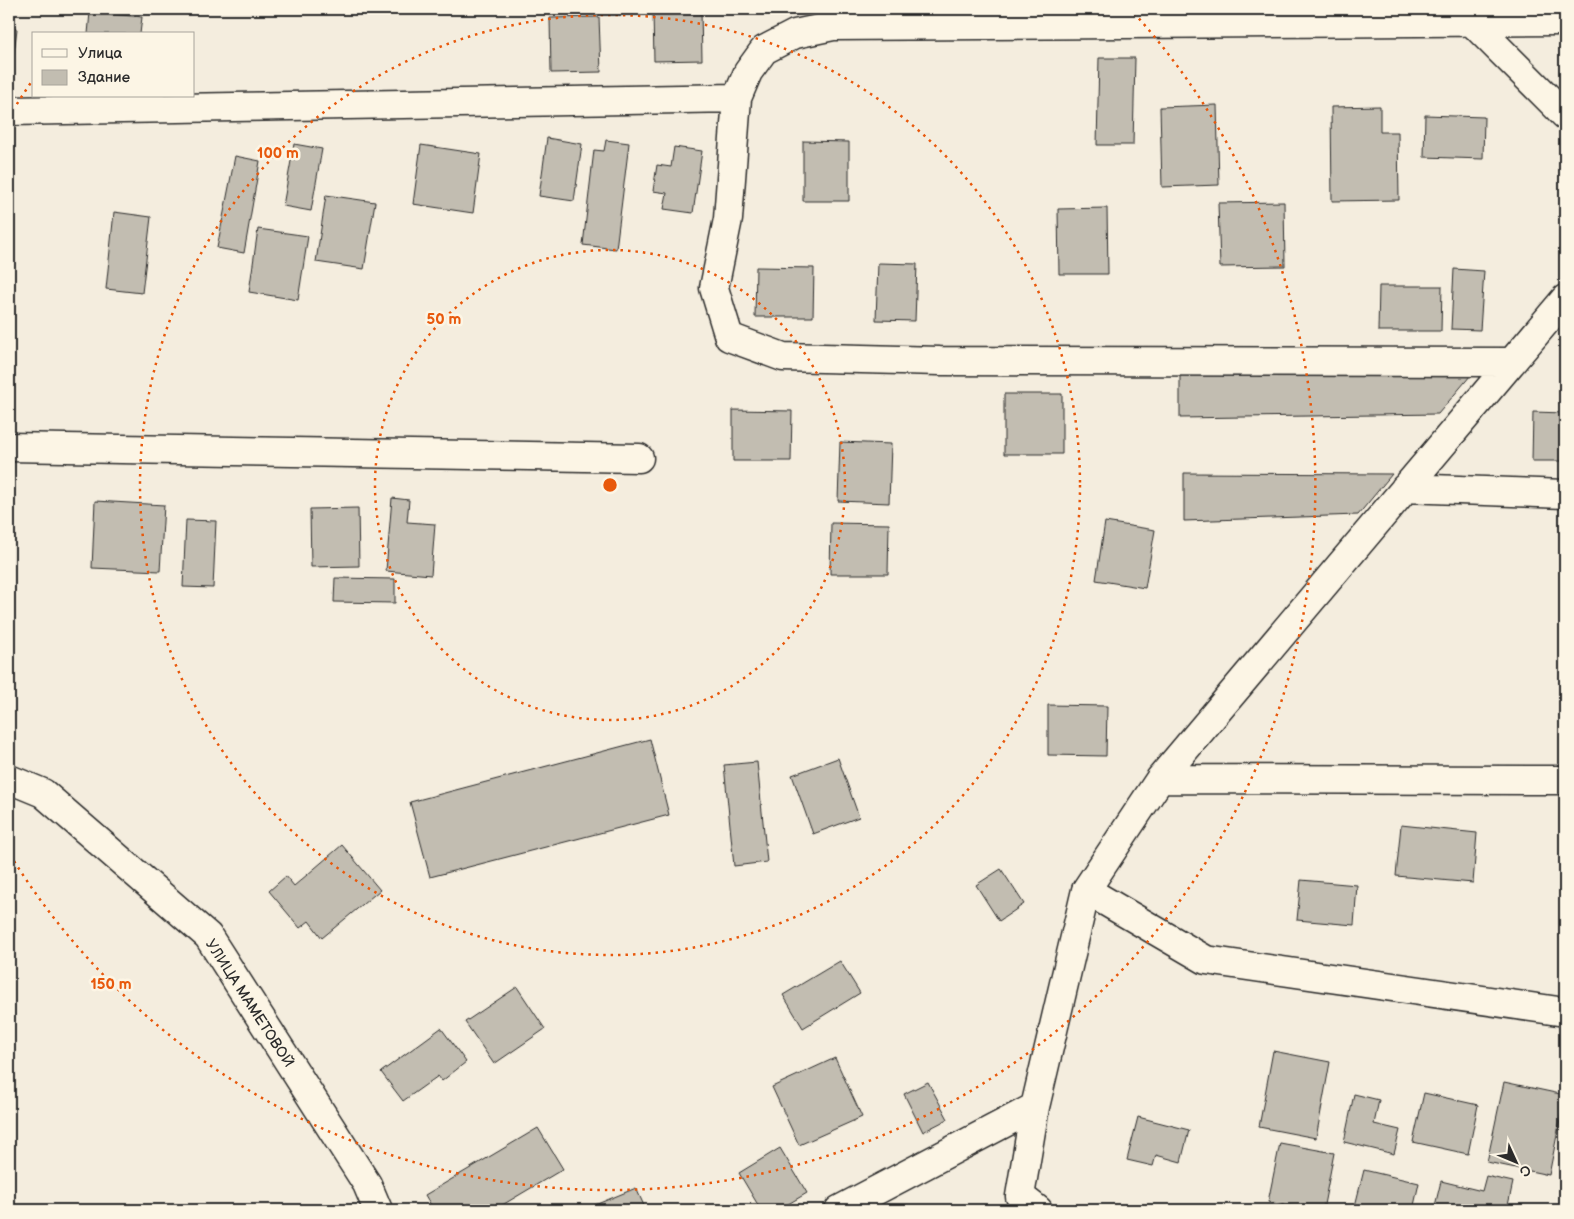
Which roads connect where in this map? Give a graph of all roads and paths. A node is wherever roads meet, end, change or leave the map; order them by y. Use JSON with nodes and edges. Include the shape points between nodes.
{"nodes":[{"id":1,"x":1471,"y":21,"type":"junction"},
{"id":2,"x":1565,"y":21,"type":"edge"},
{"id":3,"x":737,"y":98,"type":"junction"},
{"id":4,"x":9,"y":111,"type":"edge"},
{"id":5,"x":1565,"y":115,"type":"edge"},
{"id":6,"x":1565,"y":299,"type":"edge"},
{"id":7,"x":1512,"y":362,"type":"junction"},
{"id":8,"x":9,"y":447,"type":"edge"},
{"id":9,"x":639,"y":458,"type":"dead end"},
{"id":10,"x":1406,"y":488,"type":"junction"},
{"id":11,"x":1565,"y":494,"type":"edge"},
{"id":12,"x":9,"y":779,"type":"edge"},
{"id":13,"x":1160,"y":779,"type":"junction"},
{"id":14,"x":1565,"y":780,"type":"edge"},
{"id":15,"x":1086,"y":890,"type":"junction"},
{"id":16,"x":1565,"y":1012,"type":"edge"},
{"id":17,"x":1035,"y":1108,"type":"junction"},
{"id":18,"x":378,"y":1210,"type":"edge"},
{"id":19,"x":839,"y":1210,"type":"edge"},
{"id":20,"x":1038,"y":1210,"type":"edge"}],
"edges":[{"from":1,"to":2,"type":"street"},
{"from":1,"to":3,"type":"street","via":[[833,26],[795,34],[764,50],[748,72]]},
{"from":1,"to":5,"type":"street"},
{"from":3,"to":4,"type":"street"},
{"from":3,"to":7,"type":"street","via":[[728,219],[714,288],[729,337],[783,357],[950,361]]},
{"from":6,"to":7,"type":"street"},
{"from":7,"to":10,"type":"street"},
{"from":8,"to":9,"type":"street"},
{"from":10,"to":11,"type":"street"},
{"from":10,"to":13,"type":"street"},
{"from":12,"to":18,"type":"street","name":"УЛИЦА МАМЕТОВОЙ","via":[[43,793],[208,936],[367,1184]]},
{"from":13,"to":14,"type":"street"},
{"from":13,"to":15,"type":"street"},
{"from":15,"to":16,"type":"street","via":[[1206,960]]},
{"from":15,"to":17,"type":"street"},
{"from":17,"to":19,"type":"street"},
{"from":17,"to":20,"type":"street","via":[[1020,1196]]}]}
